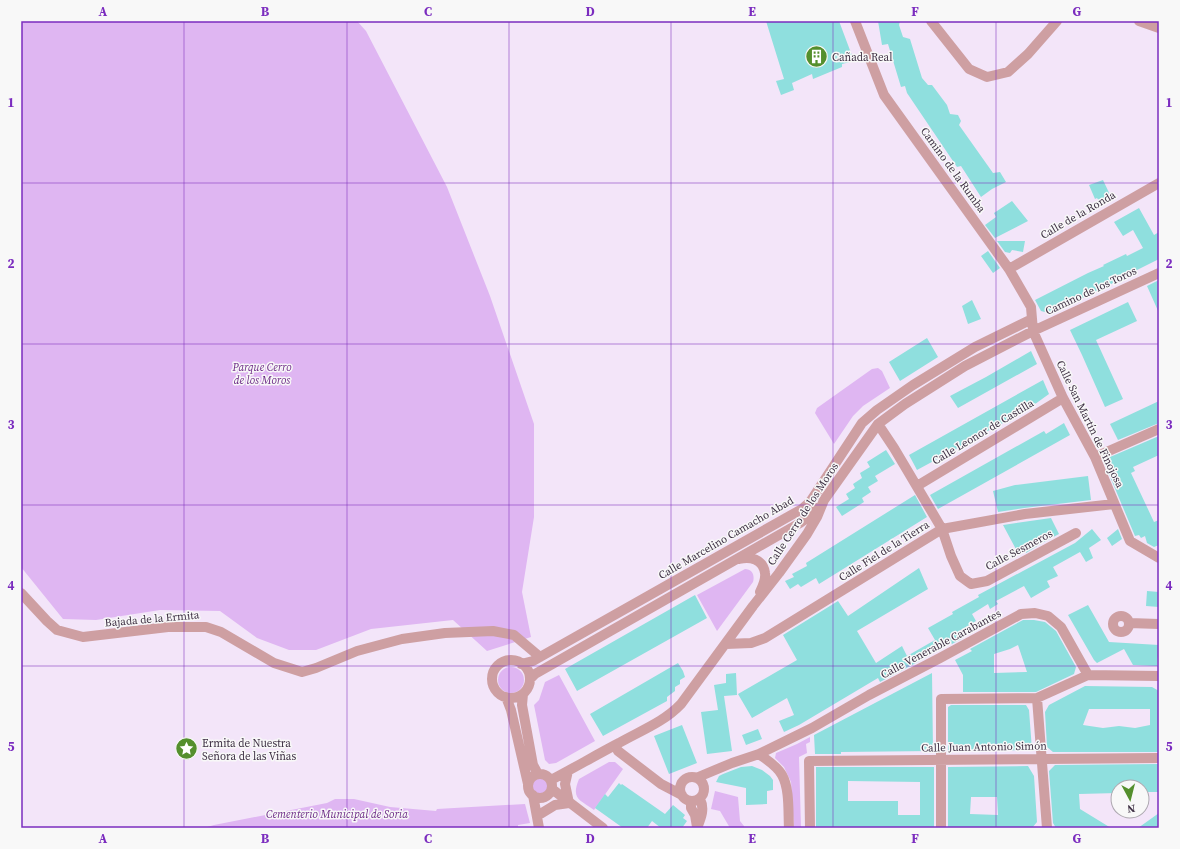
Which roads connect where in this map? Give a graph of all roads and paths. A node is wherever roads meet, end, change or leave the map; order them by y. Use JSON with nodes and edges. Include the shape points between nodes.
{"nodes":[{"id":1,"x":855,"y":21,"type":"edge"},
{"id":2,"x":931,"y":21,"type":"edge"},
{"id":3,"x":1057,"y":21,"type":"edge"},
{"id":4,"x":1139,"y":21,"type":"edge"},
{"id":5,"x":1159,"y":28,"type":"edge"},
{"id":6,"x":1159,"y":183,"type":"edge"},
{"id":7,"x":1009,"y":269,"type":"junction"},
{"id":8,"x":1159,"y":273,"type":"edge"},
{"id":9,"x":1032,"y":319,"type":"junction"},
{"id":10,"x":1033,"y":331,"type":"junction"},
{"id":11,"x":1063,"y":398,"type":"junction"},
{"id":12,"x":878,"y":424,"type":"junction"},
{"id":13,"x":1159,"y":429,"type":"edge"},
{"id":14,"x":1095,"y":457,"type":"junction"},
{"id":15,"x":916,"y":486,"type":"junction"},
{"id":16,"x":824,"y":500,"type":"junction"},
{"id":17,"x":1114,"y":504,"type":"junction"},
{"id":18,"x":942,"y":529,"type":"junction"},
{"id":19,"x":1076,"y":533,"type":"dead end"},
{"id":20,"x":1158,"y":555,"type":"edge"},
{"id":21,"x":730,"y":562,"type":"junction"},
{"id":22,"x":21,"y":593,"type":"edge"},
{"id":23,"x":753,"y":606,"type":"junction"},
{"id":24,"x":1129,"y":623,"type":"dead end"},
{"id":25,"x":1159,"y":624,"type":"edge"},
{"id":26,"x":726,"y":644,"type":"junction"},
{"id":27,"x":540,"y":658,"type":"junction"},
{"id":28,"x":521,"y":664,"type":"junction"},
{"id":29,"x":1088,"y":675,"type":"junction"},
{"id":30,"x":1159,"y":676,"type":"edge"},
{"id":31,"x":530,"y":679,"type":"junction"},
{"id":32,"x":523,"y":694,"type":"junction"},
{"id":33,"x":506,"y":697,"type":"junction"},
{"id":34,"x":1037,"y":698,"type":"junction"},
{"id":35,"x":615,"y":745,"type":"junction"},
{"id":36,"x":759,"y":754,"type":"junction"},
{"id":37,"x":1159,"y":758,"type":"edge"},
{"id":38,"x":1042,"y":759,"type":"junction"},
{"id":39,"x":941,"y":760,"type":"junction"},
{"id":40,"x":719,"y":769,"type":"junction"},
{"id":41,"x":568,"y":771,"type":"junction"},
{"id":42,"x":538,"y":774,"type":"junction"},
{"id":43,"x":696,"y":778,"type":"junction"},
{"id":44,"x":682,"y":783,"type":"junction"},
{"id":45,"x":528,"y":784,"type":"junction"},
{"id":46,"x":661,"y":784,"type":"junction"},
{"id":47,"x":705,"y":786,"type":"junction"},
{"id":48,"x":545,"y":792,"type":"junction"},
{"id":49,"x":682,"y":795,"type":"junction"},
{"id":50,"x":696,"y":800,"type":"junction"},
{"id":51,"x":569,"y":803,"type":"junction"},
{"id":52,"x":537,"y":816,"type":"junction"},
{"id":53,"x":540,"y":828,"type":"edge"},
{"id":54,"x":603,"y":828,"type":"edge"},
{"id":55,"x":697,"y":828,"type":"edge"},
{"id":56,"x":788,"y":828,"type":"edge"},
{"id":57,"x":810,"y":828,"type":"edge"},
{"id":58,"x":941,"y":828,"type":"edge"},
{"id":59,"x":1047,"y":828,"type":"edge"}],
"edges":[{"from":1,"to":7,"type":"street","name":"Camino de la Rumba","via":[[884,95]]},
{"from":2,"to":3,"type":"street","via":[[969,69],[987,77],[1008,72]]},
{"from":4,"to":5,"type":"street"},
{"from":6,"to":7,"type":"street","name":"Calle de la Ronda"},
{"from":7,"to":9,"type":"street","name":"Camino de la Rumba","via":[[1031,307]]},
{"from":8,"to":10,"type":"street","name":"Camino de los Toros"},
{"from":9,"to":10,"type":"street","name":"Camino de la Rumba"},
{"from":9,"to":27,"type":"street","name":"Calle Marcelino Camacho Abad","via":[[975,348],[877,410],[862,423],[810,502],[802,509]]},
{"from":10,"to":11,"type":"street","name":"Calle San Martín de Finojosa"},
{"from":10,"to":12,"type":"street","name":"Calle Cerro de los Moros","via":[[965,366]]},
{"from":11,"to":14,"type":"street","name":"Calle San Martín de Finojosa"},
{"from":11,"to":15,"type":"street","name":"Calle Leonor de Castilla"},
{"from":12,"to":15,"type":"street"},
{"from":12,"to":16,"type":"street","name":"Calle Cerro de los Moros"},
{"from":13,"to":14,"type":"street"},
{"from":14,"to":17,"type":"street","name":"Calle San Martín de Finojosa"},
{"from":15,"to":18,"type":"street"},
{"from":16,"to":21,"type":"street","name":"Calle Marcelino Camacho Abad","via":[[800,523]]},
{"from":16,"to":23,"type":"street","name":"Calle Cerro de los Moros","via":[[807,534]]},
{"from":17,"to":18,"type":"street","name":"Calle Fiel de la Tierra","via":[[1025,514]]},
{"from":17,"to":20,"type":"street","name":"Calle San Martín de Finojosa","via":[[1130,541]]},
{"from":18,"to":19,"type":"street","name":"Calle Sesmeros","via":[[960,576],[971,584],[987,581]]},
{"from":18,"to":26,"type":"street","name":"Calle Fiel de la Tierra","via":[[765,638],[751,643]]},
{"from":21,"to":23,"type":"street","name":"Calle Cerro de los Moros","via":[[746,557],[752,558],[763,568],[764,584]]},
{"from":21,"to":31,"type":"street","name":"Calle Marcelino Camacho Abad","via":[[534,674]]},
{"from":22,"to":27,"type":"street","name":"Bajada de la Ermita","via":[[57,630],[83,637],[168,627],[206,626],[274,663],[302,672],[357,651],[402,639],[445,633],[493,631],[514,635]]},
{"from":23,"to":26,"type":"street","name":"Calle Cerro de los Moros"},
{"from":24,"to":25,"type":"street"},
{"from":26,"to":35,"type":"street","name":"Calle Cerro de los Moros","via":[[676,710],[661,721]]},
{"from":27,"to":28,"type":"street","name":"Calle Marcelino Camacho Abad"},
{"from":28,"to":31,"type":"street","via":[[529,673]]},
{"from":28,"to":33,"type":"street","via":[[516,661],[503,662],[494,671],[492,678],[495,690]]},
{"from":29,"to":30,"type":"street"},
{"from":29,"to":34,"type":"street"},
{"from":29,"to":36,"type":"street","name":"Calle Venerable Carabantes","via":[[1061,626],[1048,616],[1035,613],[1021,614],[812,728]]},
{"from":31,"to":32,"type":"street"},
{"from":32,"to":33,"type":"street","via":[[518,697]]},
{"from":32,"to":42,"type":"street","via":[[522,705],[533,765]]},
{"from":33,"to":45,"type":"street"},
{"from":34,"to":38,"type":"street"},
{"from":34,"to":39,"type":"street","via":[[941,699]]},
{"from":35,"to":41,"type":"street","name":"Calle Cerro de los Moros"},
{"from":35,"to":46,"type":"street","via":[[618,751]]},
{"from":36,"to":40,"type":"street","name":"Calle Venerable Carabantes"},
{"from":36,"to":56,"type":"street","via":[[782,775],[786,786]]},
{"from":37,"to":38,"type":"street","name":"Calle Juan Antonio Simón"},
{"from":38,"to":39,"type":"street","name":"Calle Juan Antonio Simón"},
{"from":38,"to":59,"type":"street"},
{"from":39,"to":57,"type":"street","name":"Calle Juan Antonio Simón","via":[[809,761]]},
{"from":39,"to":58,"type":"street"},
{"from":40,"to":43,"type":"street","name":"Calle Venerable Carabantes"},
{"from":40,"to":47,"type":"street","name":"Calle Venerable Carabantes"},
{"from":41,"to":48,"type":"street","name":"Calle Cerro de los Moros"},
{"from":41,"to":51,"type":"street","via":[[565,784]]},
{"from":42,"to":45,"type":"street","via":[[531,777]]},
{"from":42,"to":48,"type":"street","via":[[546,775]]},
{"from":43,"to":44,"type":"street","via":[[688,778]]},
{"from":43,"to":47,"type":"street"},
{"from":44,"to":46,"type":"street"},
{"from":44,"to":49,"type":"street"},
{"from":45,"to":48,"type":"street","via":[[530,792]]},
{"from":46,"to":49,"type":"street"},
{"from":47,"to":50,"type":"street","via":[[704,793]]},
{"from":48,"to":51,"type":"street"},
{"from":48,"to":52,"type":"street"},
{"from":49,"to":50,"type":"street","via":[[684,798]]},
{"from":50,"to":55,"type":"street","via":[[691,808]]},
{"from":51,"to":52,"type":"street","via":[[555,805]]},
{"from":51,"to":54,"type":"street"},
{"from":52,"to":53,"type":"street"}]}
